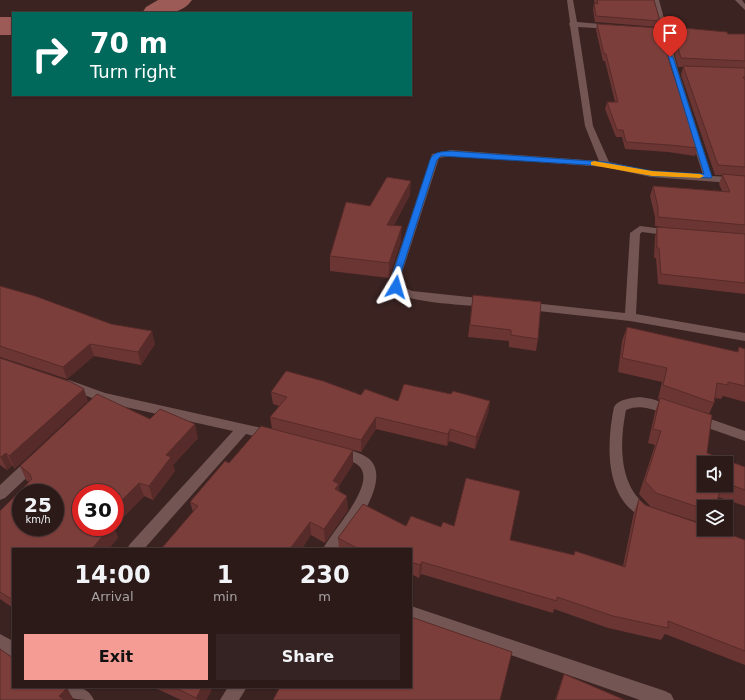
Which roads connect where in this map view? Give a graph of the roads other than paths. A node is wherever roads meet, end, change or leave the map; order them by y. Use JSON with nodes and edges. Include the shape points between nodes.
{"nodes":[{"id":1,"x":570,"y":0,"type":"edge"},
{"id":2,"x":656,"y":0,"type":"edge"},
{"id":3,"x":738,"y":0,"type":"edge"},
{"id":4,"x":745,"y":8,"type":"edge"},
{"id":5,"x":572,"y":24,"type":"junction"},
{"id":6,"x":618,"y":27,"type":"edge"},
{"id":7,"x":605,"y":164,"type":"junction"},
{"id":8,"x":708,"y":177,"type":"junction"},
{"id":9,"x":745,"y":180,"type":"edge"},
{"id":10,"x":684,"y":234,"type":"edge"},
{"id":11,"x":497,"y":303,"type":"edge"},
{"id":12,"x":512,"y":305,"type":"edge"},
{"id":13,"x":630,"y":317,"type":"junction"},
{"id":14,"x":745,"y":337,"type":"edge"},
{"id":15,"x":59,"y":382,"type":"edge"},
{"id":16,"x":103,"y":396,"type":"junction"},
{"id":17,"x":91,"y":407,"type":"edge"},
{"id":18,"x":244,"y":428,"type":"junction"},
{"id":19,"x":745,"y":436,"type":"edge"},
{"id":20,"x":283,"y":438,"type":"edge"},
{"id":21,"x":46,"y":451,"type":"edge"},
{"id":22,"x":329,"y":451,"type":"edge"},
{"id":23,"x":0,"y":494,"type":"edge"},
{"id":24,"x":659,"y":517,"type":"edge"},
{"id":25,"x":136,"y":548,"type":"edge"},
{"id":26,"x":332,"y":548,"type":"edge"},
{"id":27,"x":412,"y":613,"type":"edge"},
{"id":28,"x":0,"y":642,"type":"edge"},
{"id":29,"x":12,"y":649,"type":"edge"},
{"id":30,"x":70,"y":688,"type":"edge"},
{"id":31,"x":237,"y":688,"type":"edge"},
{"id":32,"x":85,"y":700,"type":"edge"},
{"id":33,"x":229,"y":700,"type":"edge"},
{"id":34,"x":665,"y":700,"type":"edge"}],
"edges":[{"from":1,"to":5,"type":"street"},
{"from":2,"to":8,"type":"street","via":[[663,31],[678,70]]},
{"from":3,"to":4,"type":"street"},
{"from":5,"to":6,"type":"street"},
{"from":5,"to":7,"type":"street","via":[[589,126]]},
{"from":7,"to":8,"type":"street","via":[[652,174]]},
{"from":7,"to":11,"type":"street","via":[[451,153],[435,156],[395,279],[396,287],[411,294]]},
{"from":8,"to":9,"type":"street"},
{"from":10,"to":13,"type":"street","via":[[640,229],[635,233]]},
{"from":12,"to":13,"type":"street"},
{"from":13,"to":14,"type":"street"},
{"from":15,"to":16,"type":"street"},
{"from":16,"to":17,"type":"street"},
{"from":16,"to":18,"type":"street"},
{"from":18,"to":20,"type":"street"},
{"from":18,"to":25,"type":"street"},
{"from":19,"to":24,"type":"street","via":[[647,402],[631,401],[620,407],[617,422],[617,457],[622,487],[645,512]]},
{"from":21,"to":23,"type":"street"},
{"from":22,"to":26,"type":"street","via":[[360,459],[368,468],[370,476],[369,487],[360,507]]},
{"from":27,"to":34,"type":"street"},
{"from":28,"to":29,"type":"street"},
{"from":30,"to":32,"type":"street"},
{"from":31,"to":33,"type":"street"}]}
